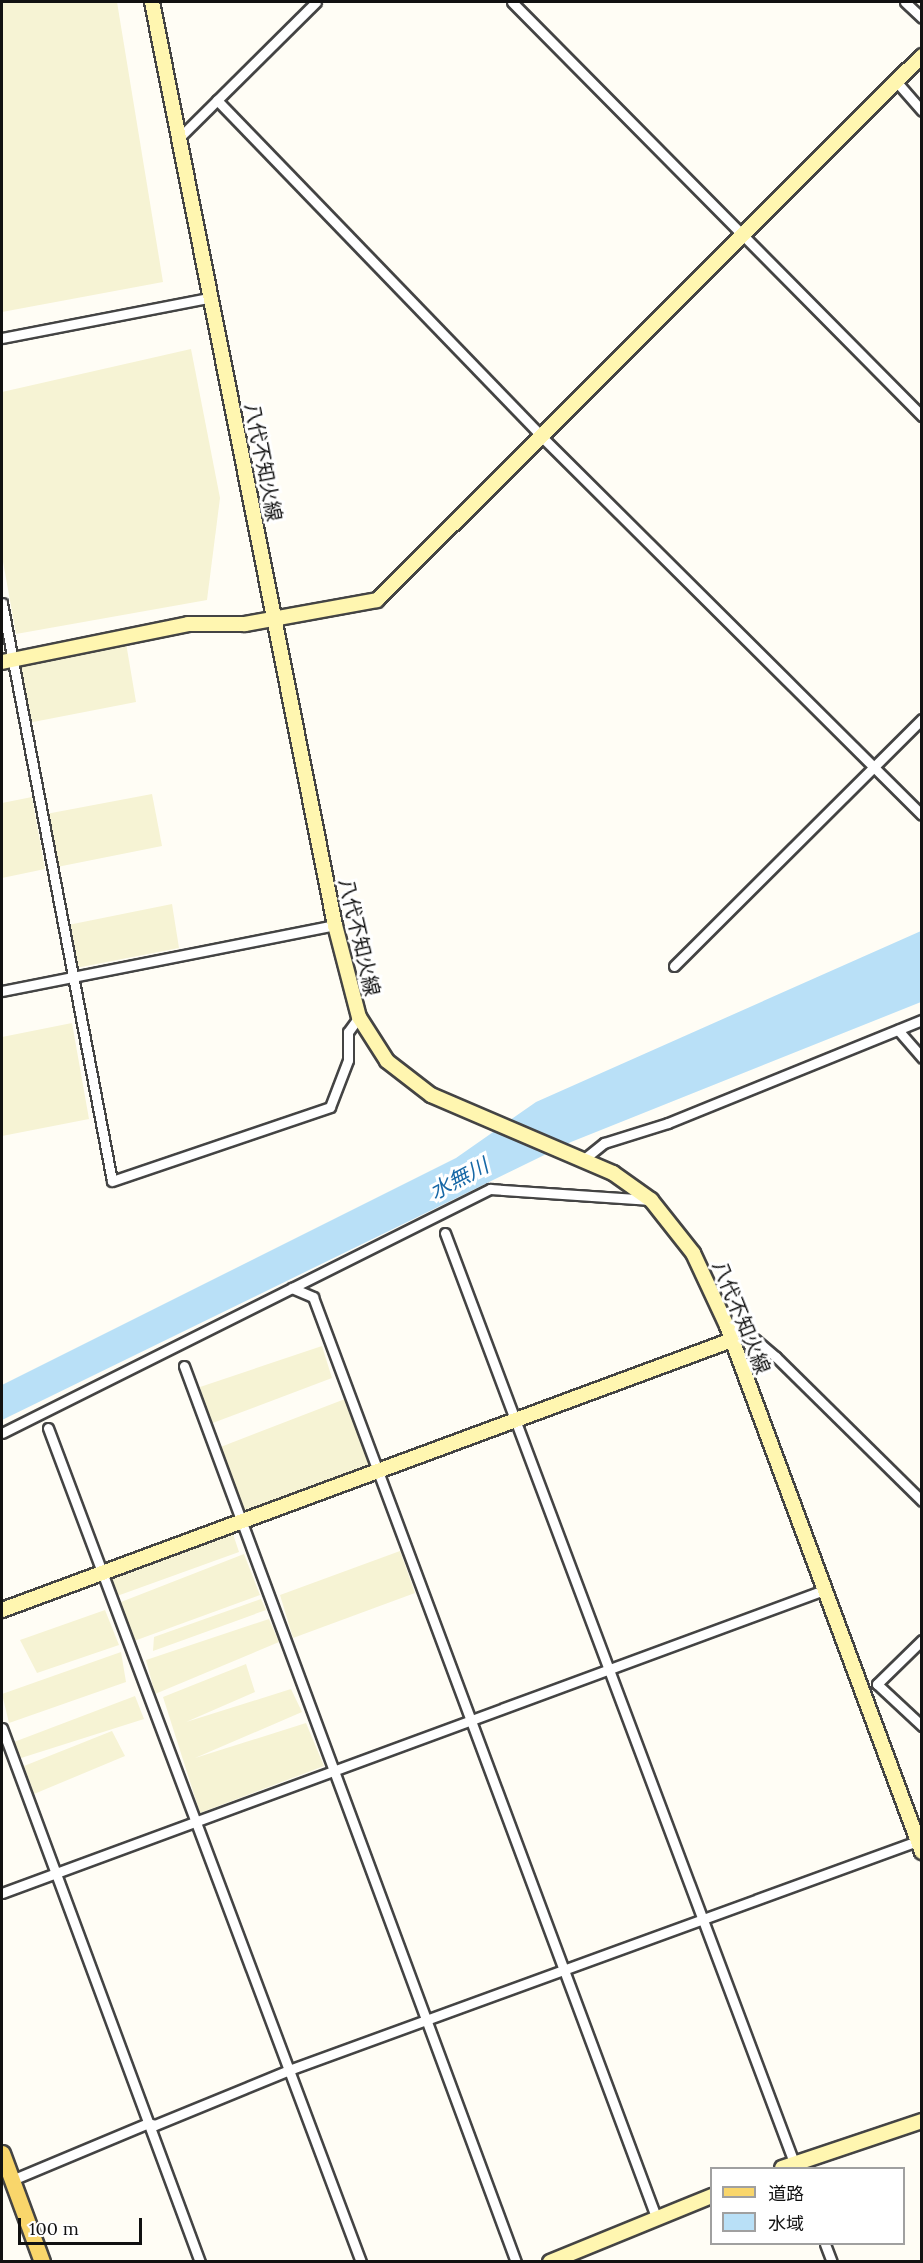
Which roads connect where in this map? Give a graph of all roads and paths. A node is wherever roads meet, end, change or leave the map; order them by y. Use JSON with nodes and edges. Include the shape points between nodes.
{"nodes":[{"id":1,"x":152,"y":2,"type":"edge"},
{"id":2,"x":316,"y":2,"type":"edge"},
{"id":3,"x":512,"y":2,"type":"edge"},
{"id":4,"x":905,"y":2,"type":"edge"},
{"id":5,"x":921,"y":18,"type":"edge"},
{"id":6,"x":921,"y":56,"type":"edge"},
{"id":7,"x":895,"y":80,"type":"junction"},
{"id":8,"x":217,"y":100,"type":"junction"},
{"id":9,"x":921,"y":111,"type":"edge"},
{"id":10,"x":181,"y":136,"type":"junction"},
{"id":11,"x":744,"y":232,"type":"junction"},
{"id":12,"x":212,"y":297,"type":"junction"},
{"id":13,"x":2,"y":338,"type":"edge"},
{"id":14,"x":921,"y":416,"type":"edge"},
{"id":15,"x":541,"y":436,"type":"junction"},
{"id":16,"x":2,"y":603,"type":"edge"},
{"id":17,"x":274,"y":616,"type":"junction"},
{"id":18,"x":7,"y":661,"type":"edge"},
{"id":19,"x":921,"y":719,"type":"edge"},
{"id":20,"x":873,"y":767,"type":"junction"},
{"id":21,"x":921,"y":815,"type":"edge"},
{"id":22,"x":335,"y":925,"type":"junction"},
{"id":23,"x":674,"y":966,"type":"dead end"},
{"id":24,"x":73,"y":977,"type":"junction"},
{"id":25,"x":2,"y":991,"type":"edge"},
{"id":26,"x":359,"y":1017,"type":"junction"},
{"id":27,"x":921,"y":1020,"type":"edge"},
{"id":28,"x":898,"y":1030,"type":"junction"},
{"id":29,"x":921,"y":1058,"type":"edge"},
{"id":30,"x":580,"y":1157,"type":"junction"},
{"id":31,"x":651,"y":1200,"type":"junction"},
{"id":32,"x":445,"y":1233,"type":"dead end"},
{"id":33,"x":292,"y":1288,"type":"junction"},
{"id":34,"x":728,"y":1326,"type":"junction"},
{"id":35,"x":732,"y":1340,"type":"junction"},
{"id":36,"x":184,"y":1366,"type":"dead end"},
{"id":37,"x":516,"y":1419,"type":"junction"},
{"id":38,"x":48,"y":1428,"type":"dead end"},
{"id":39,"x":2,"y":1433,"type":"edge"},
{"id":40,"x":378,"y":1469,"type":"junction"},
{"id":41,"x":921,"y":1501,"type":"edge"},
{"id":42,"x":242,"y":1520,"type":"junction"},
{"id":43,"x":103,"y":1572,"type":"junction"},
{"id":44,"x":824,"y":1590,"type":"junction"},
{"id":45,"x":2,"y":1610,"type":"edge"},
{"id":46,"x":921,"y":1640,"type":"edge"},
{"id":47,"x":611,"y":1670,"type":"junction"},
{"id":48,"x":472,"y":1719,"type":"junction"},
{"id":49,"x":921,"y":1726,"type":"edge"},
{"id":50,"x":2,"y":1728,"type":"edge"},
{"id":51,"x":334,"y":1770,"type":"junction"},
{"id":52,"x":195,"y":1820,"type":"junction"},
{"id":53,"x":919,"y":1846,"type":"edge"},
{"id":54,"x":54,"y":1873,"type":"junction"},
{"id":55,"x":2,"y":1893,"type":"edge"},
{"id":56,"x":705,"y":1920,"type":"junction"},
{"id":57,"x":566,"y":1967,"type":"junction"},
{"id":58,"x":426,"y":2020,"type":"junction"},
{"id":59,"x":289,"y":2070,"type":"junction"},
{"id":60,"x":921,"y":2121,"type":"edge"},
{"id":61,"x":148,"y":2123,"type":"junction"},
{"id":62,"x":2,"y":2158,"type":"edge"},
{"id":63,"x":791,"y":2167,"type":"edge"},
{"id":64,"x":12,"y":2180,"type":"junction"},
{"id":65,"x":710,"y":2196,"type":"edge"},
{"id":66,"x":657,"y":2217,"type":"junction"},
{"id":67,"x":825,"y":2245,"type":"edge"},
{"id":68,"x":42,"y":2262,"type":"edge"},
{"id":69,"x":200,"y":2262,"type":"edge"},
{"id":70,"x":361,"y":2262,"type":"edge"},
{"id":71,"x":516,"y":2262,"type":"edge"},
{"id":72,"x":550,"y":2262,"type":"edge"},
{"id":73,"x":832,"y":2262,"type":"edge"}],
"edges":[{"from":1,"to":10,"type":"main road","name":"八代不知火線"},
{"from":2,"to":8,"type":"street"},
{"from":3,"to":11,"type":"street"},
{"from":4,"to":5,"type":"street"},
{"from":6,"to":7,"type":"main road"},
{"from":7,"to":9,"type":"street"},
{"from":7,"to":11,"type":"main road"},
{"from":8,"to":10,"type":"street"},
{"from":8,"to":15,"type":"street"},
{"from":10,"to":12,"type":"main road","name":"八代不知火線"},
{"from":11,"to":14,"type":"street"},
{"from":11,"to":15,"type":"main road"},
{"from":12,"to":13,"type":"street"},
{"from":12,"to":17,"type":"main road","name":"八代不知火線"},
{"from":15,"to":17,"type":"main road","via":[[376,600]]},
{"from":15,"to":20,"type":"street"},
{"from":16,"to":18,"type":"street"},
{"from":17,"to":18,"type":"main road","via":[[245,624],[188,624]]},
{"from":17,"to":22,"type":"main road","name":"八代不知火線"},
{"from":18,"to":24,"type":"street"},
{"from":19,"to":20,"type":"street"},
{"from":20,"to":21,"type":"street"},
{"from":20,"to":23,"type":"street"},
{"from":22,"to":24,"type":"street"},
{"from":22,"to":26,"type":"main road","name":"八代不知火線"},
{"from":24,"to":25,"type":"street"},
{"from":24,"to":26,"type":"street","via":[[112,1181],[330,1107],[348,1060],[348,1032]]},
{"from":26,"to":30,"type":"main road","name":"八代不知火線","via":[[387,1061],[430,1095]]},
{"from":27,"to":28,"type":"street"},
{"from":28,"to":29,"type":"street"},
{"from":28,"to":30,"type":"street","via":[[668,1123],[604,1143]]},
{"from":30,"to":31,"type":"main road","name":"八代不知火線"},
{"from":31,"to":33,"type":"street","via":[[490,1189]]},
{"from":31,"to":34,"type":"main road","name":"八代不知火線","via":[[699,1262]]},
{"from":32,"to":37,"type":"street"},
{"from":33,"to":39,"type":"street"},
{"from":33,"to":40,"type":"street","via":[[313,1297]]},
{"from":34,"to":35,"type":"main road","name":"八代不知火線"},
{"from":34,"to":41,"type":"street","via":[[743,1329],[776,1357]]},
{"from":35,"to":37,"type":"main road"},
{"from":35,"to":44,"type":"main road","name":"八代不知火線"},
{"from":36,"to":42,"type":"street"},
{"from":37,"to":40,"type":"main road"},
{"from":37,"to":47,"type":"street"},
{"from":38,"to":43,"type":"street"},
{"from":40,"to":42,"type":"main road"},
{"from":40,"to":48,"type":"street"},
{"from":42,"to":43,"type":"main road"},
{"from":42,"to":51,"type":"street"},
{"from":43,"to":45,"type":"main road"},
{"from":43,"to":52,"type":"street"},
{"from":44,"to":47,"type":"street"},
{"from":44,"to":53,"type":"main road","name":"八代不知火線"},
{"from":46,"to":49,"type":"street","via":[[877,1684]]},
{"from":47,"to":48,"type":"street"},
{"from":47,"to":56,"type":"street"},
{"from":48,"to":51,"type":"street"},
{"from":48,"to":57,"type":"street"},
{"from":50,"to":54,"type":"street"},
{"from":51,"to":52,"type":"street"},
{"from":51,"to":58,"type":"street"},
{"from":52,"to":54,"type":"street"},
{"from":52,"to":59,"type":"street"},
{"from":53,"to":56,"type":"street"},
{"from":54,"to":55,"type":"street"},
{"from":54,"to":61,"type":"street"},
{"from":56,"to":57,"type":"street"},
{"from":56,"to":63,"type":"street"},
{"from":57,"to":58,"type":"street"},
{"from":57,"to":66,"type":"street"},
{"from":58,"to":59,"type":"street"},
{"from":58,"to":71,"type":"street"},
{"from":59,"to":61,"type":"street","via":[[155,2126]]},
{"from":59,"to":70,"type":"street"},
{"from":60,"to":63,"type":"main road"},
{"from":61,"to":64,"type":"street"},
{"from":61,"to":69,"type":"street"},
{"from":62,"to":64,"type":"main road"},
{"from":64,"to":68,"type":"main road"},
{"from":65,"to":66,"type":"main road"},
{"from":66,"to":72,"type":"main road"},
{"from":67,"to":73,"type":"street"}]}
